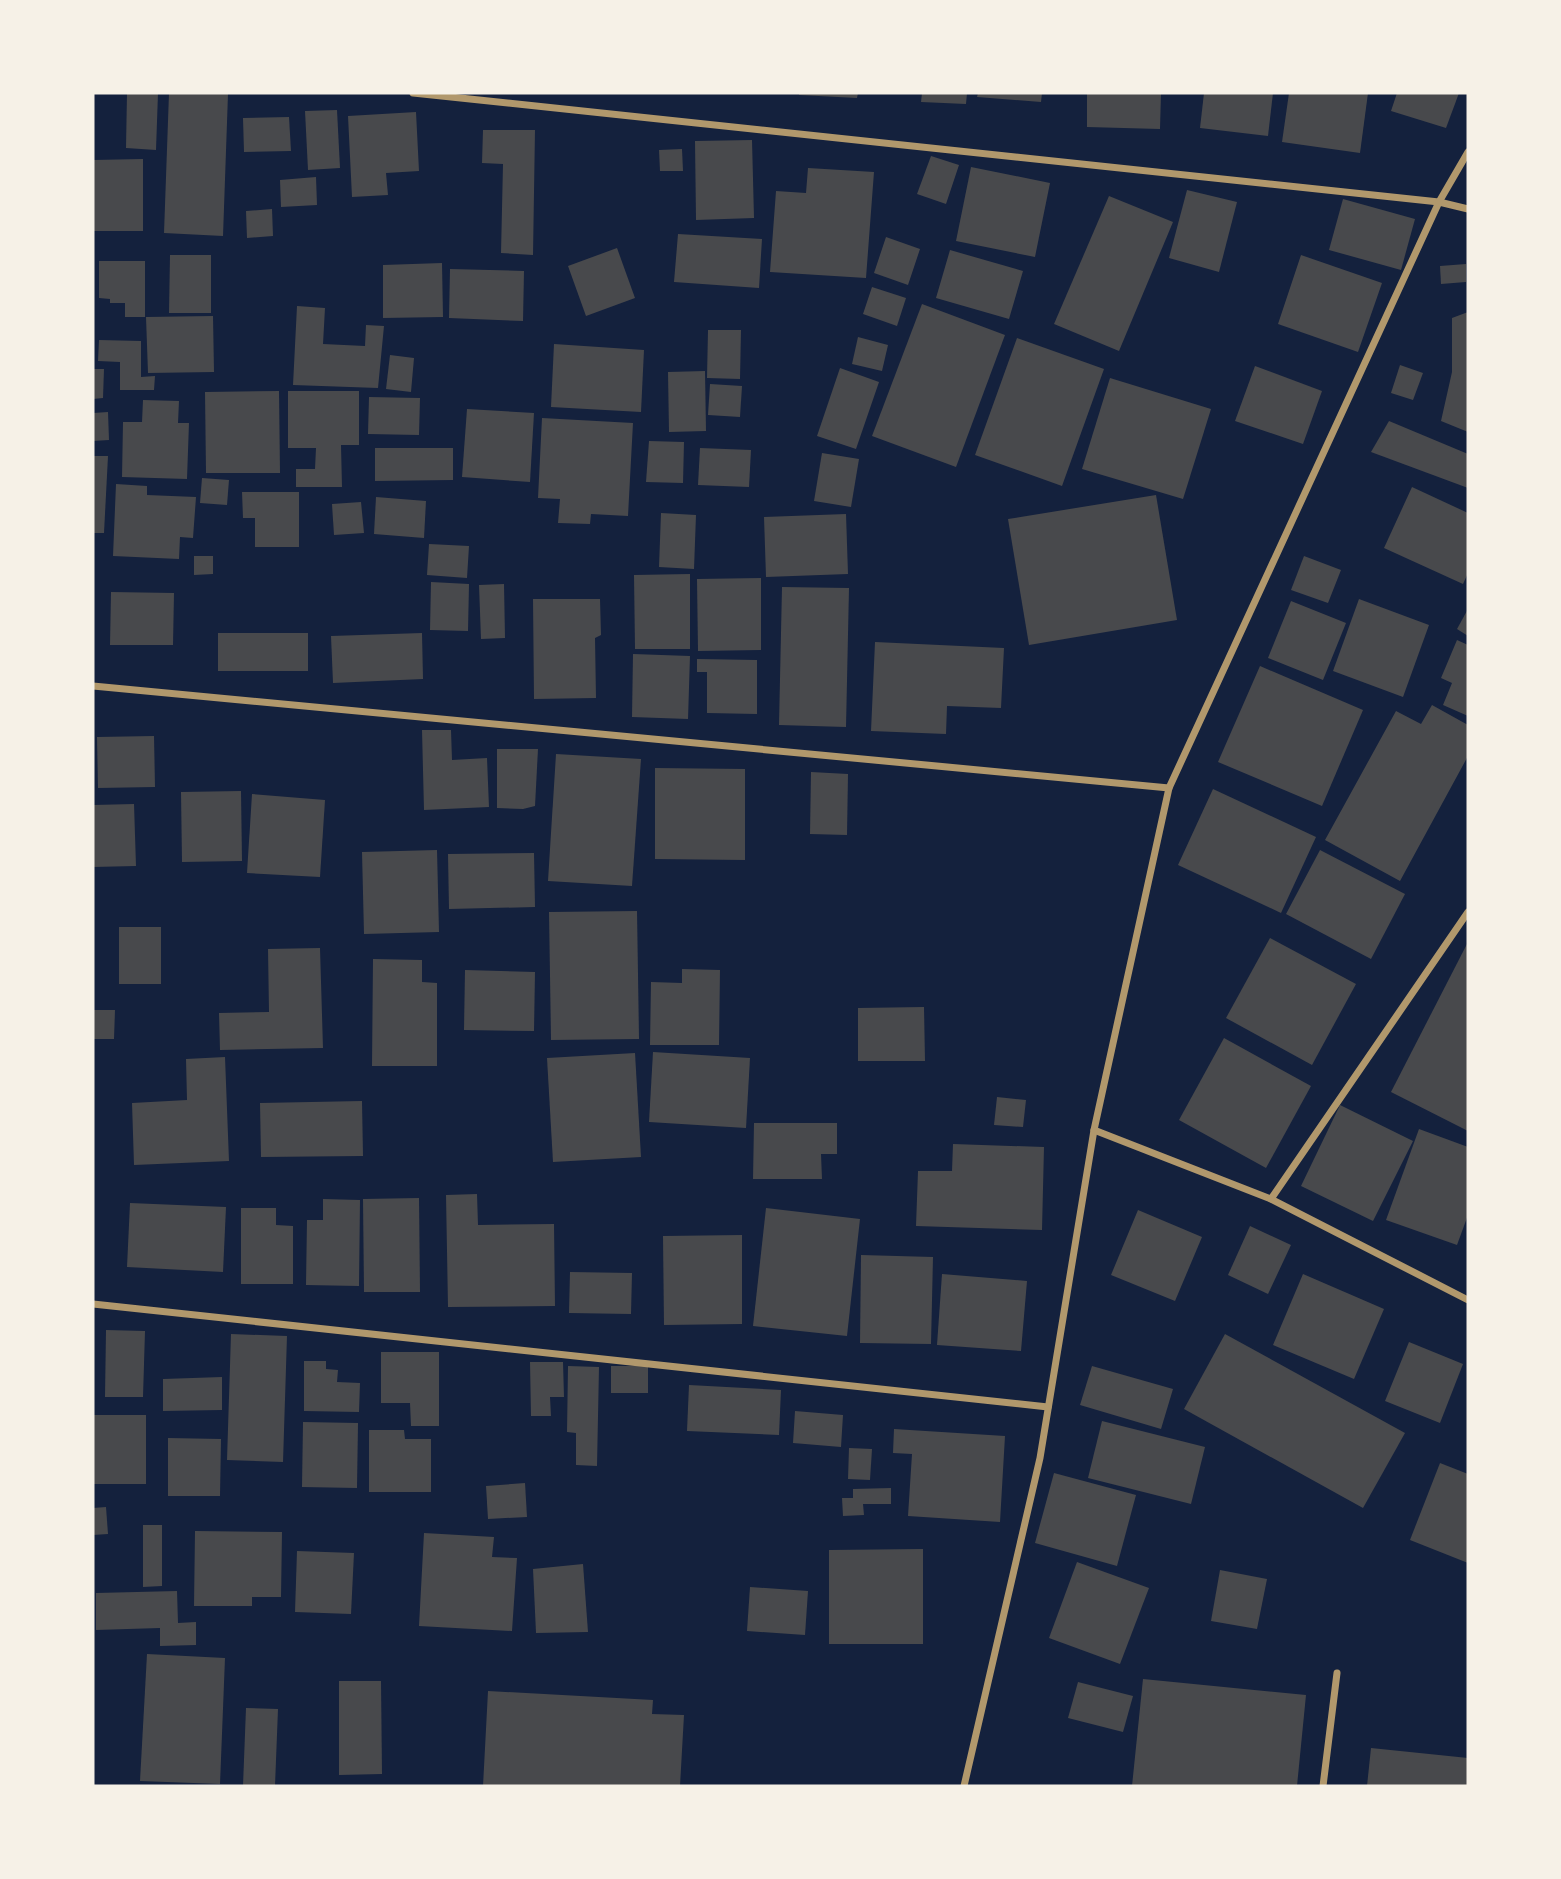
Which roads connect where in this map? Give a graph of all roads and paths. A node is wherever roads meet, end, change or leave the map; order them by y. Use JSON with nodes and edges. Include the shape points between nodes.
{"nodes":[{"id":1,"x":413,"y":93,"type":"edge"},
{"id":2,"x":1468,"y":152,"type":"edge"},
{"id":3,"x":1439,"y":202,"type":"junction"},
{"id":4,"x":1468,"y":209,"type":"edge"},
{"id":5,"x":93,"y":687,"type":"edge"},
{"id":6,"x":1169,"y":788,"type":"junction"},
{"id":7,"x":1468,"y":912,"type":"edge"},
{"id":8,"x":1094,"y":1130,"type":"junction"},
{"id":9,"x":1271,"y":1199,"type":"junction"},
{"id":10,"x":1468,"y":1300,"type":"edge"},
{"id":11,"x":93,"y":1304,"type":"edge"},
{"id":12,"x":1048,"y":1407,"type":"junction"},
{"id":13,"x":1337,"y":1673,"type":"dead end"},
{"id":14,"x":964,"y":1786,"type":"edge"},
{"id":15,"x":1323,"y":1786,"type":"edge"}],
"edges":[{"from":1,"to":3,"type":"street"},
{"from":2,"to":3,"type":"street"},
{"from":3,"to":4,"type":"street"},
{"from":3,"to":6,"type":"street"},
{"from":5,"to":6,"type":"street"},
{"from":6,"to":8,"type":"street"},
{"from":7,"to":9,"type":"street"},
{"from":8,"to":9,"type":"street"},
{"from":8,"to":12,"type":"street"},
{"from":9,"to":10,"type":"street"},
{"from":11,"to":12,"type":"street"},
{"from":12,"to":14,"type":"street"},
{"from":13,"to":15,"type":"street"}]}
